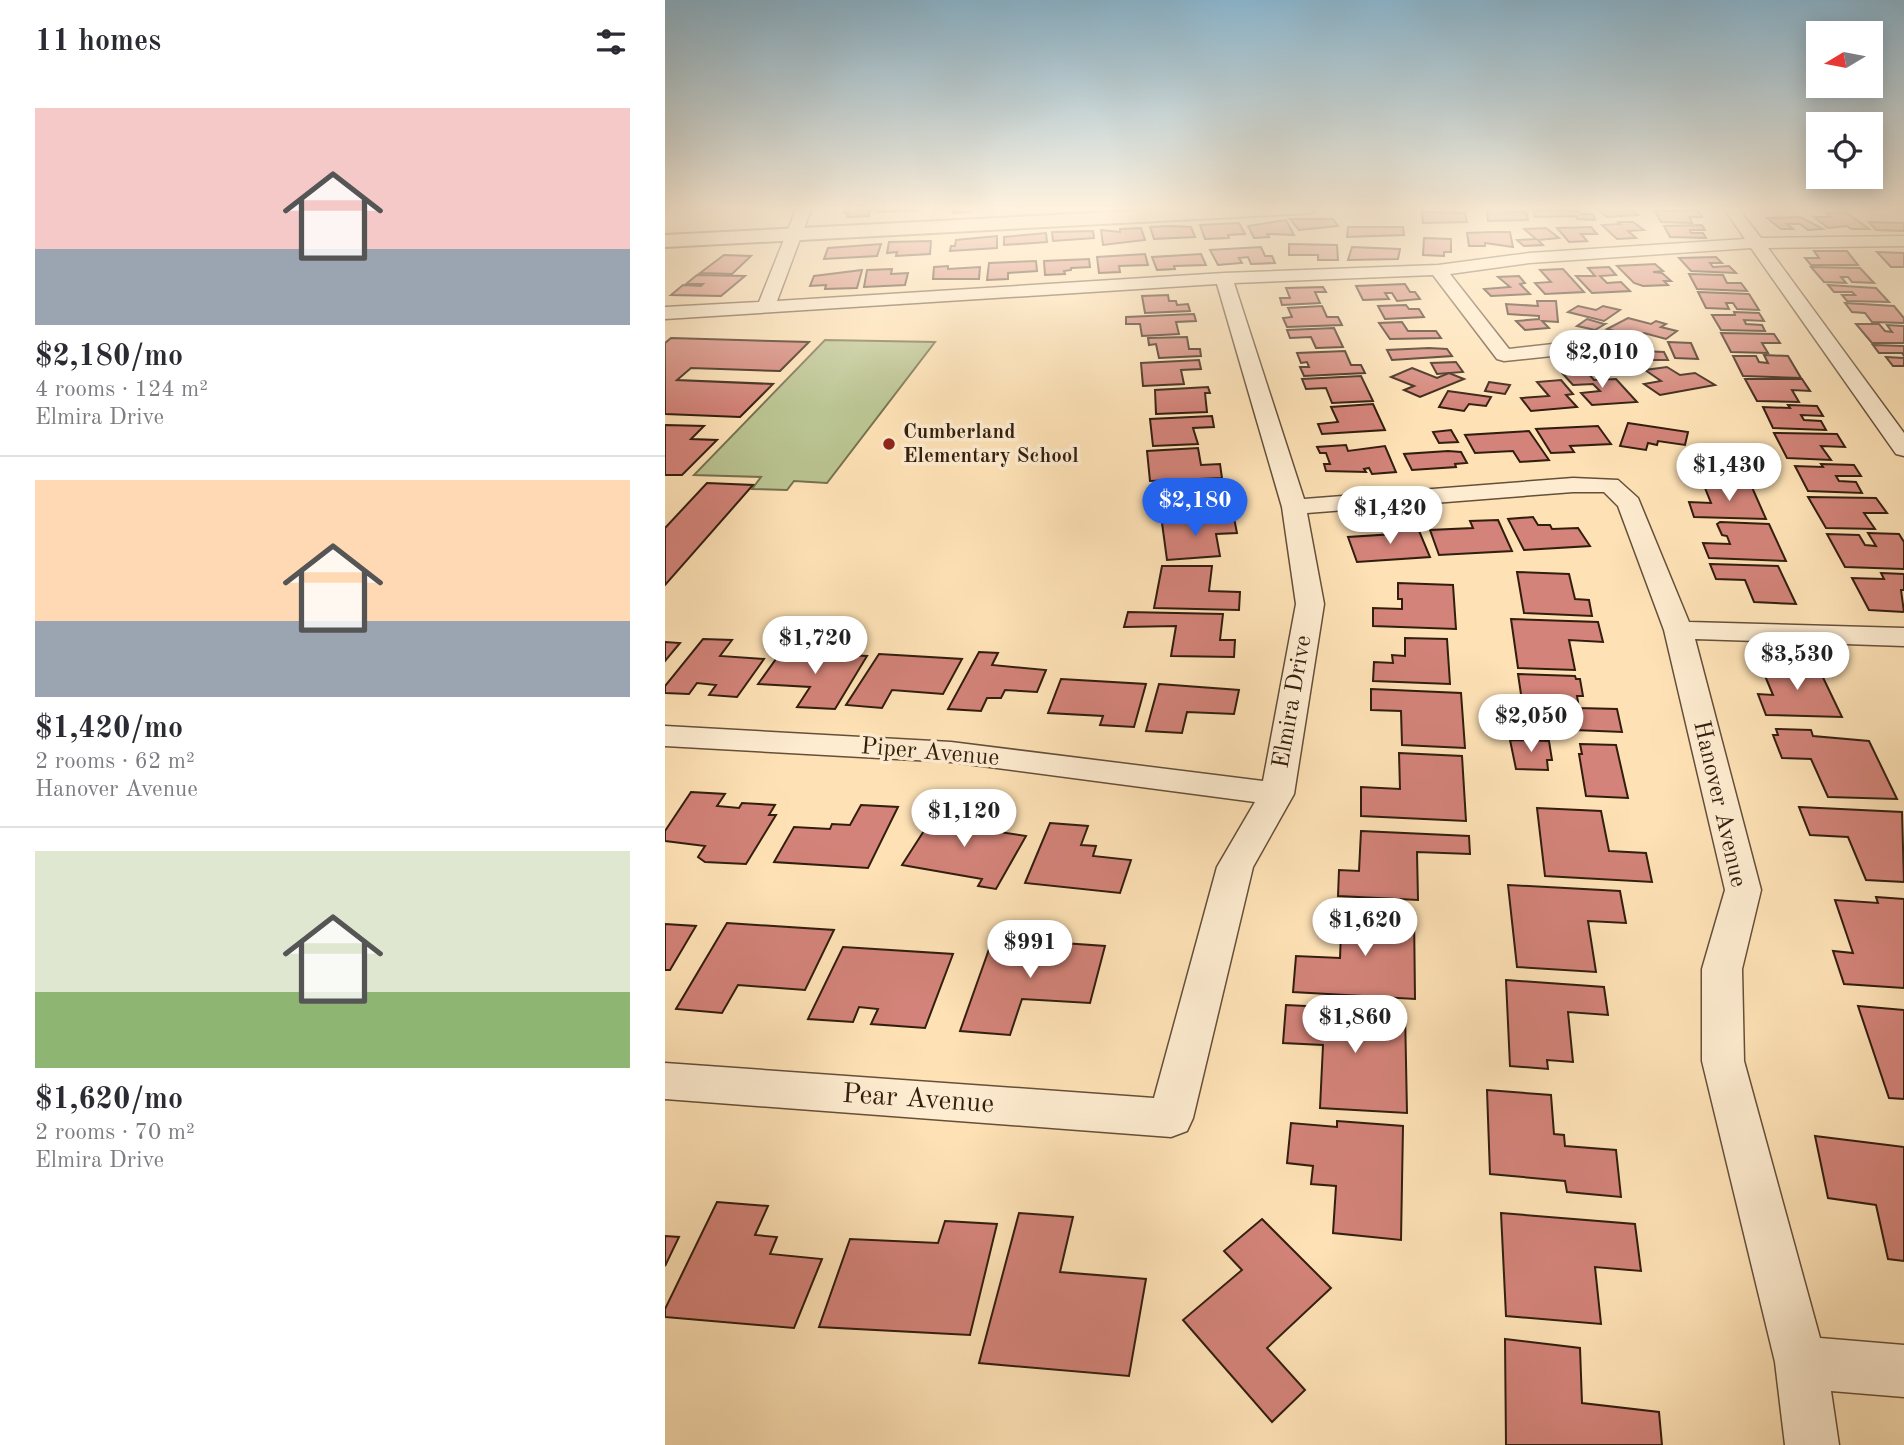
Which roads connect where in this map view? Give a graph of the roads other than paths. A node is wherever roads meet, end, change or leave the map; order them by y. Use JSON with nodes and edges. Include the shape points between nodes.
{"nodes":[{"id":1,"x":778,"y":274,"type":"edge"},
{"id":2,"x":1319,"y":274,"type":"edge"},
{"id":3,"x":1441,"y":274,"type":"edge"},
{"id":4,"x":1780,"y":274,"type":"edge"},
{"id":5,"x":1224,"y":278,"type":"junction"},
{"id":6,"x":766,"y":306,"type":"junction"},
{"id":7,"x":665,"y":313,"type":"edge"},
{"id":8,"x":1580,"y":347,"type":"dead end"},
{"id":9,"x":1904,"y":449,"type":"edge"},
{"id":10,"x":1294,"y":507,"type":"junction"},
{"id":11,"x":1678,"y":630,"type":"junction"},
{"id":12,"x":1904,"y":637,"type":"edge"},
{"id":13,"x":665,"y":736,"type":"edge"},
{"id":14,"x":1277,"y":794,"type":"junction"},
{"id":15,"x":665,"y":1081,"type":"edge"},
{"id":16,"x":1171,"y":1118,"type":"joint"},
{"id":17,"x":1801,"y":1362,"type":"junction"},
{"id":18,"x":1904,"y":1371,"type":"edge"},
{"id":19,"x":1812,"y":1445,"type":"edge"}],
"edges":[{"from":1,"to":6,"type":"street"},
{"from":2,"to":5,"type":"street"},
{"from":3,"to":8,"type":"street","via":[[1504,355]]},
{"from":4,"to":9,"type":"street"},
{"from":5,"to":6,"type":"street"},
{"from":5,"to":10,"type":"street","name":"Elmira Drive"},
{"from":6,"to":7,"type":"street"},
{"from":10,"to":11,"type":"street","name":"Hanover Avenue","via":[[1610,485],[1629,503]]},
{"from":10,"to":14,"type":"street","name":"Elmira Drive","via":[[1310,604]]},
{"from":11,"to":12,"type":"street"},
{"from":11,"to":17,"type":"street","name":"Hanover Avenue","via":[[1743,890],[1722,969],[1723,1061]]},
{"from":13,"to":14,"type":"street","name":"Piper Avenue","via":[[951,752]]},
{"from":14,"to":16,"type":"street","name":"Elmira Drive","via":[[1235,867]]},
{"from":15,"to":16,"type":"street","name":"Pear Avenue"},
{"from":17,"to":18,"type":"street"},
{"from":17,"to":19,"type":"street","name":"Hanover Avenue"}]}
